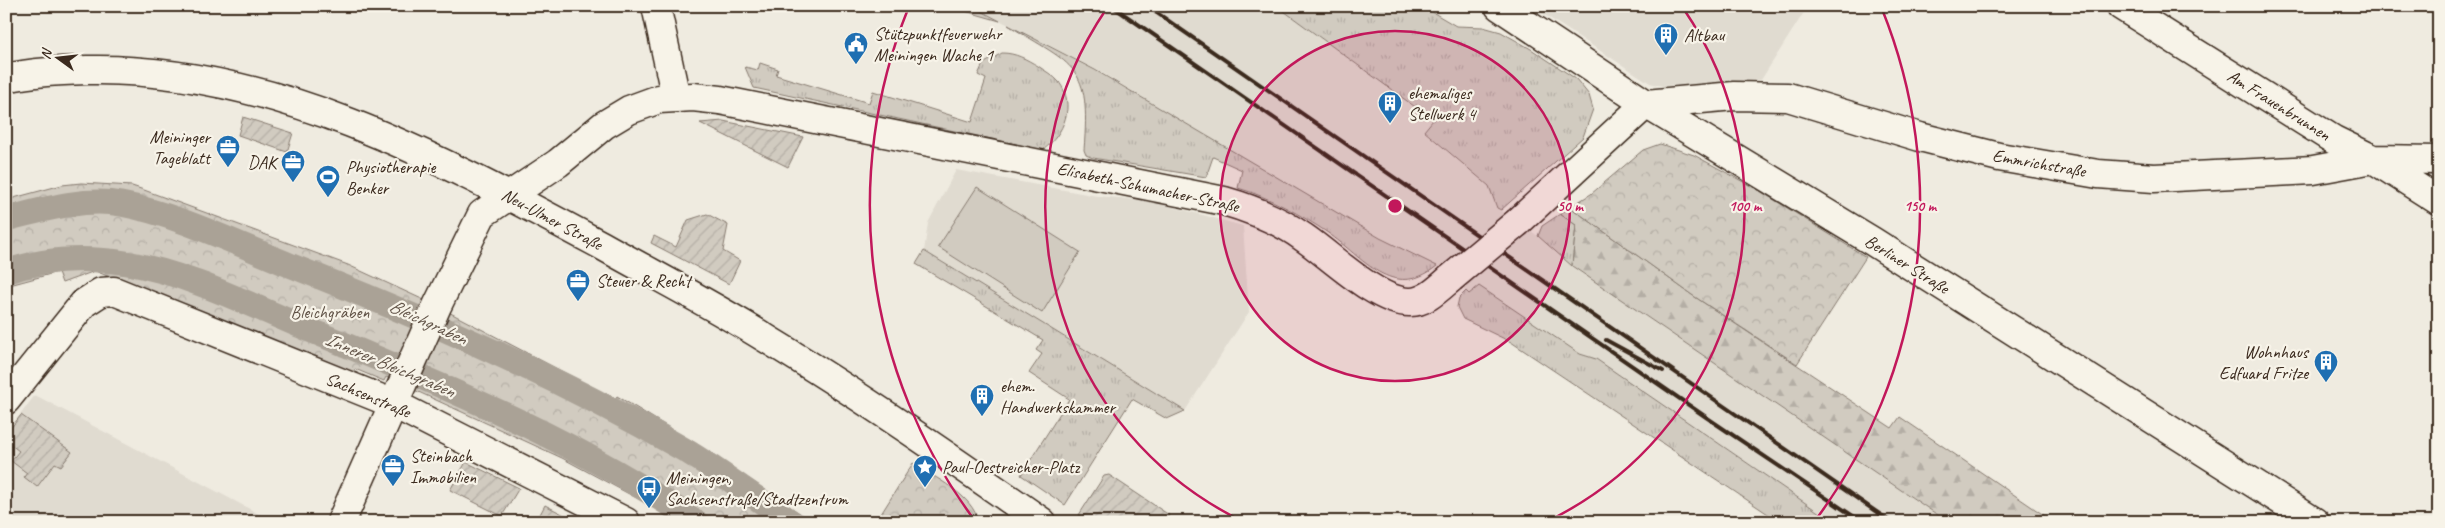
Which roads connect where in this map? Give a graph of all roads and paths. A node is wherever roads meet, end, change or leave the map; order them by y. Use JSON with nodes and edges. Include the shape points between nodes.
{"nodes":[{"id":1,"x":656,"y":6,"type":"edge"},
{"id":2,"x":1500,"y":6,"type":"edge"},
{"id":3,"x":2121,"y":6,"type":"edge"},
{"id":4,"x":6,"y":78,"type":"edge"},
{"id":5,"x":676,"y":98,"type":"junction"},
{"id":6,"x":1646,"y":104,"type":"junction"},
{"id":7,"x":2373,"y":159,"type":"junction"},
{"id":8,"x":2439,"y":160,"type":"edge"},
{"id":9,"x":510,"y":195,"type":"junction"},
{"id":10,"x":2439,"y":201,"type":"edge"},
{"id":11,"x":398,"y":396,"type":"junction"},
{"id":12,"x":6,"y":400,"type":"edge"},
{"id":13,"x":1028,"y":518,"type":"edge"},
{"id":14,"x":341,"y":522,"type":"edge"},
{"id":15,"x":626,"y":522,"type":"edge"},
{"id":16,"x":2315,"y":522,"type":"edge"}],
"edges":[{"from":1,"to":5,"type":"street"},
{"from":2,"to":6,"type":"street","name":"Berliner Straße"},
{"from":3,"to":7,"type":"street","name":"Am Frauenbrunnen","via":[[2334,140]]},
{"from":4,"to":9,"type":"street","name":"Neu-Ulmer Straße","via":[[53,71],[119,69],[211,81],[331,116]]},
{"from":5,"to":6,"type":"street","name":"Elisabeth-Schumacher-Straße","bridge":true,"via":[[720,100],[1181,191],[1247,207],[1303,236],[1379,293],[1410,303],[1451,278],[1518,222]]},
{"from":5,"to":9,"type":"street","name":"Elisabeth-Schumacher-Straße","via":[[643,103],[613,119],[558,163]]},
{"from":6,"to":7,"type":"street","name":"Emmrichstraße","via":[[1734,96],[1788,97],[1999,157],[2154,178],[2313,170]]},
{"from":6,"to":16,"type":"street","name":"Berliner Straße","via":[[1872,241]]},
{"from":7,"to":8,"type":"street","name":"Emmrichstraße"},
{"from":7,"to":10,"type":"street","name":"Am Frauenbrunnen"},
{"from":9,"to":11,"type":"street","name":"Elisabeth-Schumacher-Straße","via":[[482,214]]},
{"from":9,"to":13,"type":"street","name":"Neu-Ulmer Straße","via":[[768,339]]},
{"from":11,"to":12,"type":"street","name":"Sachsenstraße","via":[[114,291],[101,292],[84,302]]},
{"from":11,"to":14,"type":"street","name":"Elisabeth-Schumacher-Straße"},
{"from":11,"to":15,"type":"street","name":"Sachsenstraße"}]}
